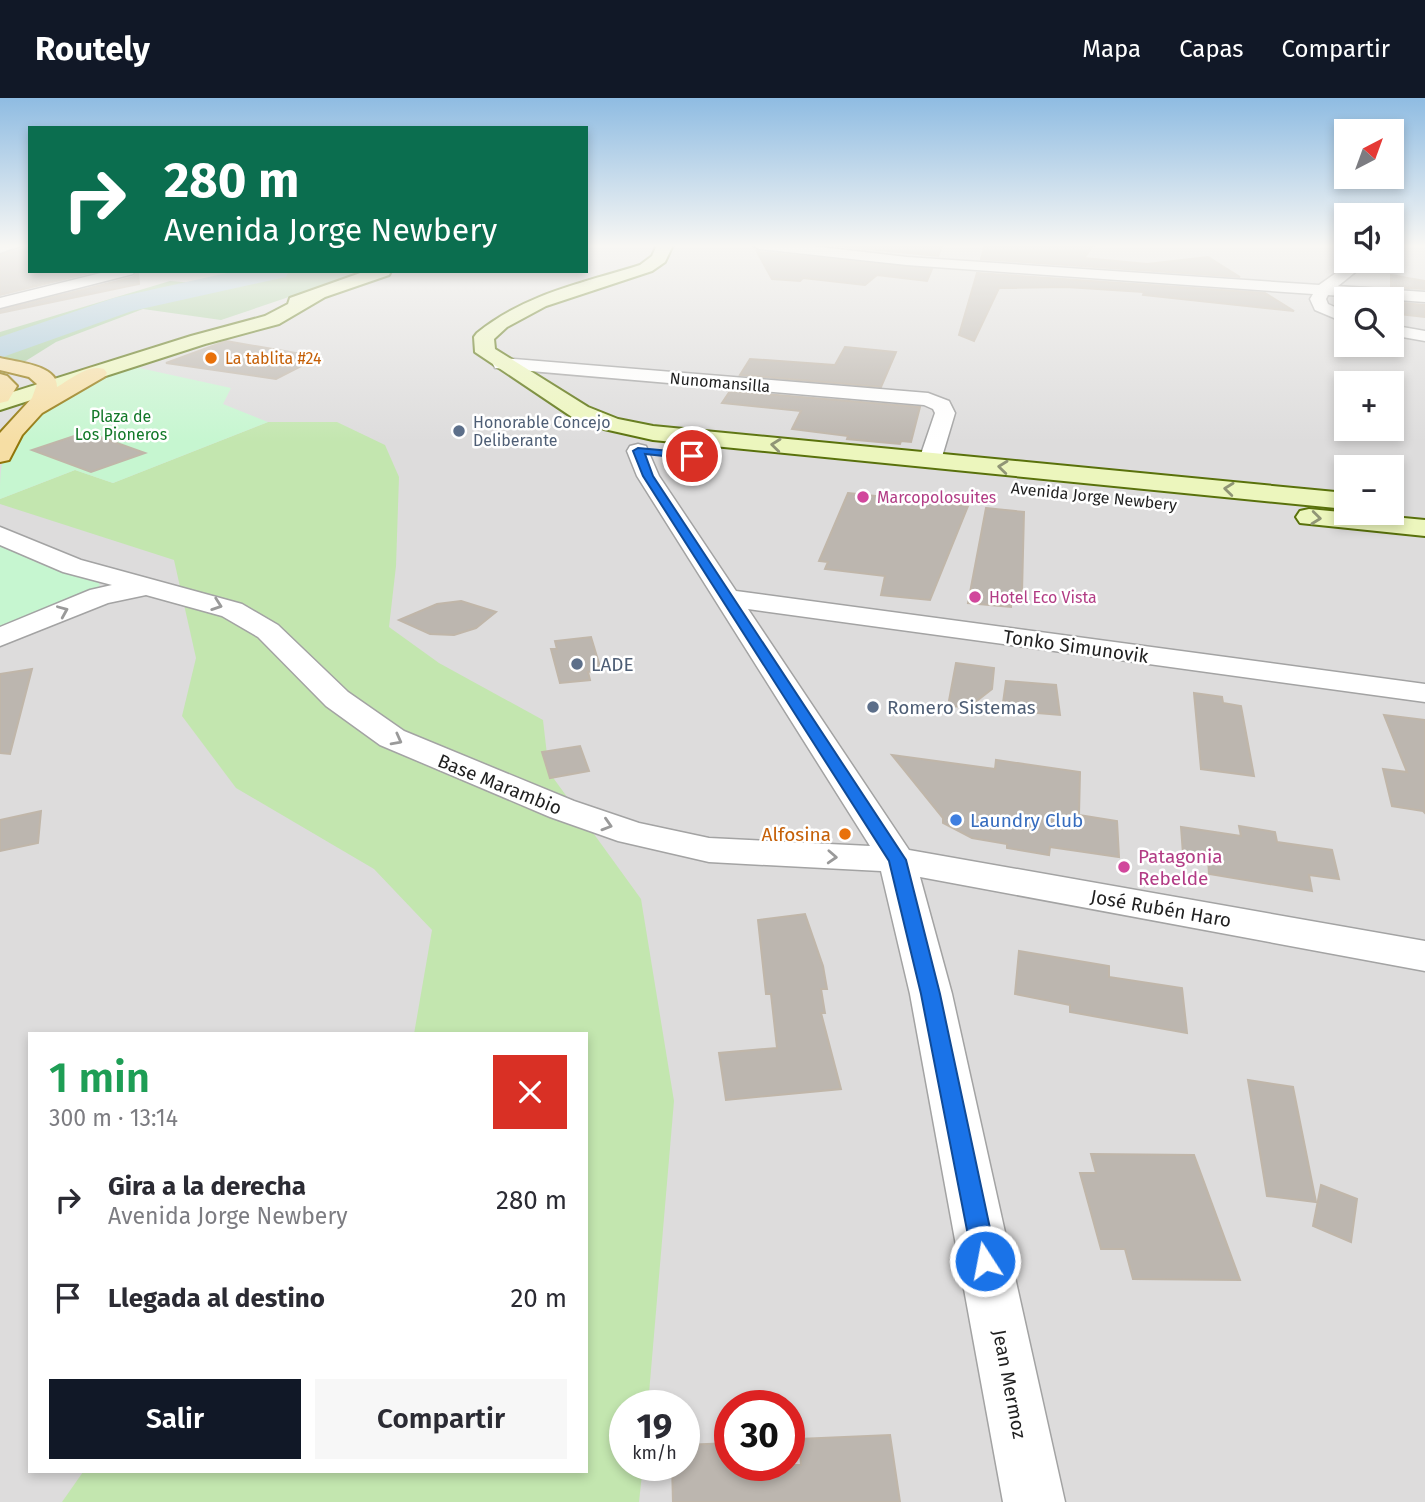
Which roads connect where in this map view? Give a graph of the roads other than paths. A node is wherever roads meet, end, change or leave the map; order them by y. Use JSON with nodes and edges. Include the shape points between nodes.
{"nodes":[{"id":1,"x":289,"y":311,"type":"edge"},
{"id":2,"x":527,"y":311,"type":"edge"},
{"id":3,"x":1404,"y":332,"type":"edge"},
{"id":4,"x":1425,"y":336,"type":"edge"},
{"id":5,"x":0,"y":364,"type":"edge"},
{"id":6,"x":502,"y":365,"type":"junction"},
{"id":7,"x":97,"y":373,"type":"junction"},
{"id":8,"x":0,"y":380,"type":"edge"},
{"id":9,"x":37,"y":385,"type":"junction"},
{"id":10,"x":0,"y":396,"type":"edge"},
{"id":11,"x":0,"y":403,"type":"edge"},
{"id":12,"x":646,"y":442,"type":"junction"},
{"id":13,"x":0,"y":455,"type":"edge"},
{"id":14,"x":930,"y":460,"type":"junction"},
{"id":15,"x":1045,"y":481,"type":"junction"},
{"id":16,"x":1334,"y":500,"type":"edge"},
{"id":17,"x":1404,"y":507,"type":"edge"},
{"id":18,"x":1425,"y":509,"type":"edge"},
{"id":19,"x":1425,"y":528,"type":"edge"},
{"id":20,"x":0,"y":535,"type":"edge"},
{"id":21,"x":151,"y":588,"type":"junction"},
{"id":22,"x":726,"y":598,"type":"junction"},
{"id":23,"x":0,"y":637,"type":"edge"},
{"id":24,"x":1425,"y":693,"type":"edge"},
{"id":25,"x":897,"y":860,"type":"junction"},
{"id":26,"x":1425,"y":956,"type":"edge"},
{"id":27,"x":1034,"y":1502,"type":"edge"}],
"edges":[{"from":1,"to":7,"type":"street","via":[[272,320]]},
{"from":2,"to":6,"type":"street","via":[[484,337],[485,352]]},
{"from":3,"to":4,"type":"street"},
{"from":5,"to":9,"type":"main road"},
{"from":6,"to":12,"type":"street","via":[[580,412]]},
{"from":6,"to":14,"type":"street","name":"Nunomansilla","via":[[936,402],[945,413]]},
{"from":7,"to":9,"type":"main road"},
{"from":7,"to":9,"type":"main road"},
{"from":8,"to":10,"type":"main road","via":[[6,386]]},
{"from":9,"to":11,"type":"street"},
{"from":9,"to":13,"type":"main road"},
{"from":14,"to":12,"type":"street","name":"Avenida Jorge Newbery","one_way":true},
{"from":12,"to":15,"type":"street","name":"Avenida Jorge Newbery"},
{"from":12,"to":22,"type":"street","name":"Jean Mermoz","via":[[648,476]]},
{"from":15,"to":14,"type":"street","name":"Avenida Jorge Newbery","one_way":true},
{"from":16,"to":15,"type":"street","name":"Avenida Jorge Newbery","one_way":true},
{"from":15,"to":19,"type":"street","name":"Avenida Jorge Newbery","one_way":true},
{"from":17,"to":18,"type":"street"},
{"from":20,"to":21,"type":"street","name":"Base Marambio","via":[[49,558]]},
{"from":23,"to":21,"type":"street","name":"Base Marambio","one_way":true,"via":[[100,596]]},
{"from":21,"to":25,"type":"street","name":"Base Marambio","one_way":true,"via":[[211,602],[249,619],[285,646],[337,699],[392,738],[596,822],[709,850]]},
{"from":22,"to":24,"type":"street","name":"Tonko Simunovik"},
{"from":22,"to":25,"type":"street","name":"Jean Mermoz"},
{"from":25,"to":26,"type":"street","name":"José Rubén Haro"},
{"from":25,"to":27,"type":"street","name":"Jean Mermoz","via":[[931,994]]}]}
